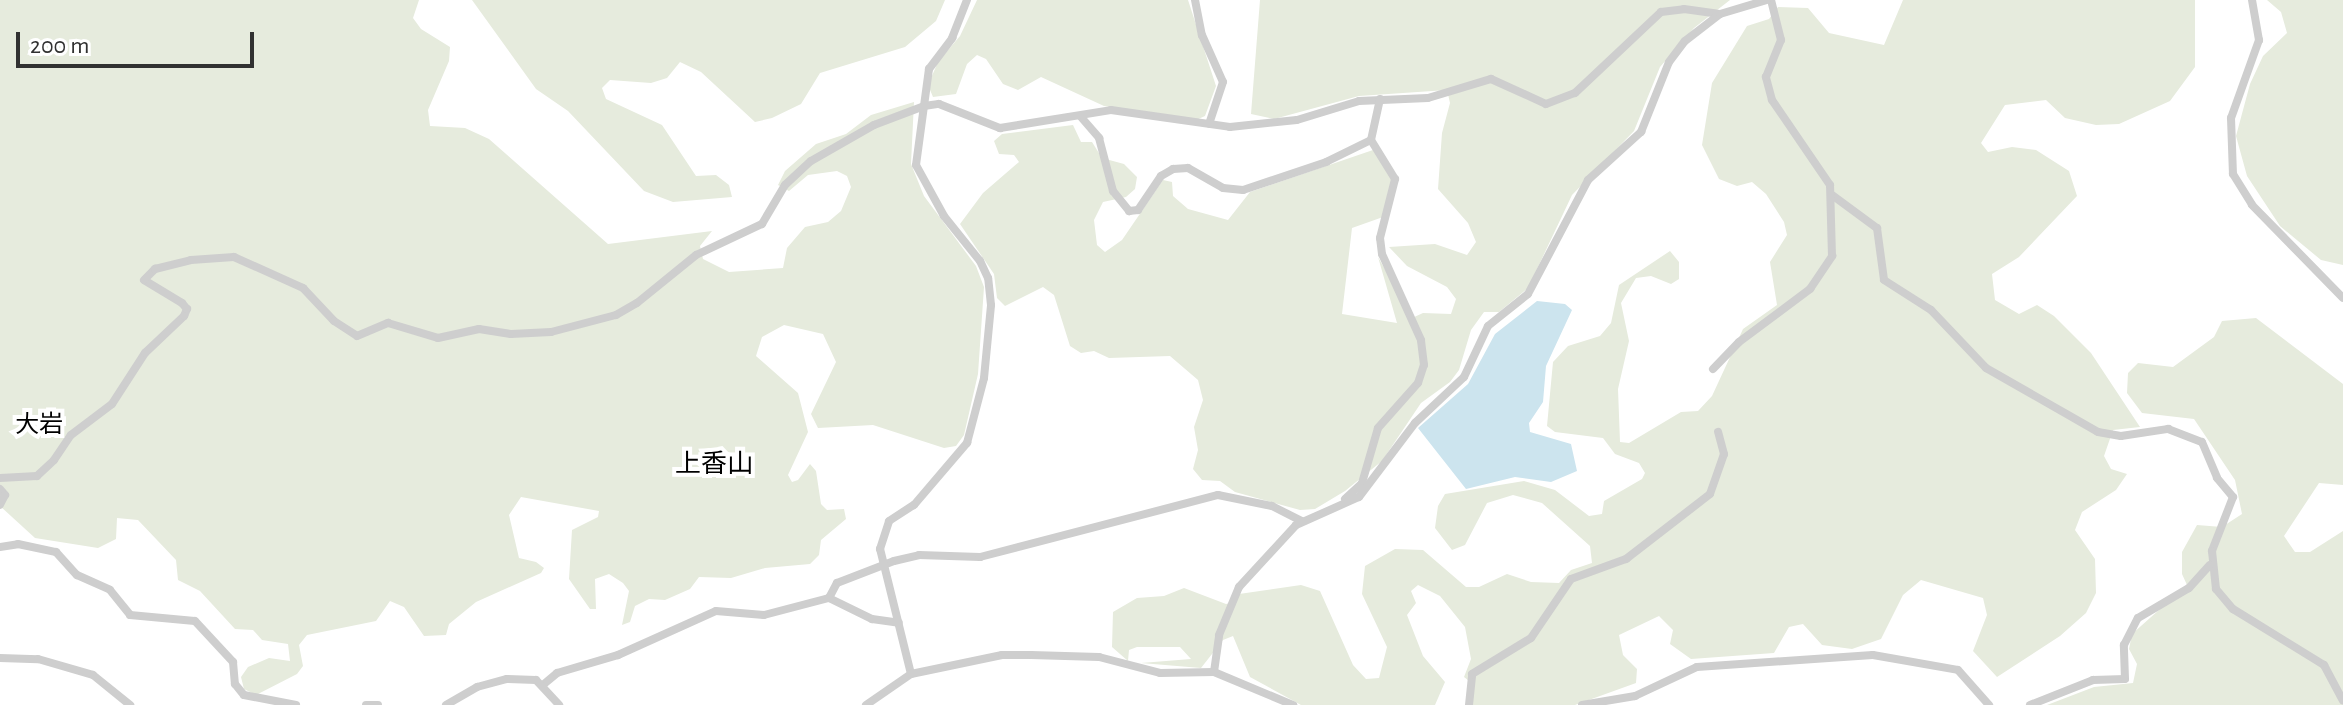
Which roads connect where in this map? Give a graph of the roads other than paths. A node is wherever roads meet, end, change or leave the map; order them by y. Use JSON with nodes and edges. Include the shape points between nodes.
{"nodes":[{"id":1,"x":967,"y":0,"type":"edge"},
{"id":2,"x":1195,"y":0,"type":"edge"},
{"id":3,"x":1769,"y":0,"type":"edge"},
{"id":4,"x":2252,"y":0,"type":"edge"},
{"id":5,"x":1720,"y":14,"type":"junction"},
{"id":6,"x":1380,"y":99,"type":"junction"},
{"id":7,"x":924,"y":106,"type":"junction"},
{"id":8,"x":1081,"y":117,"type":"junction"},
{"id":9,"x":1209,"y":124,"type":"junction"},
{"id":10,"x":1371,"y":140,"type":"junction"},
{"id":11,"x":1832,"y":195,"type":"junction"},
{"id":12,"x":2343,"y":298,"type":"edge"},
{"id":13,"x":1713,"y":369,"type":"dead end"},
{"id":14,"x":1718,"y":432,"type":"dead end"},
{"id":15,"x":0,"y":478,"type":"edge"},
{"id":16,"x":0,"y":489,"type":"edge"},
{"id":17,"x":0,"y":505,"type":"edge"},
{"id":18,"x":1326,"y":512,"type":"junction"},
{"id":19,"x":1302,"y":521,"type":"junction"},
{"id":20,"x":0,"y":547,"type":"edge"},
{"id":21,"x":2210,"y":565,"type":"junction"},
{"id":22,"x":880,"y":566,"type":"junction"},
{"id":23,"x":829,"y":598,"type":"junction"},
{"id":24,"x":899,"y":623,"type":"junction"},
{"id":25,"x":0,"y":658,"type":"edge"},
{"id":26,"x":1214,"y":672,"type":"junction"},
{"id":27,"x":911,"y":674,"type":"junction"},
{"id":28,"x":544,"y":684,"type":"junction"},
{"id":29,"x":2343,"y":700,"type":"edge"},
{"id":30,"x":130,"y":705,"type":"edge"},
{"id":31,"x":296,"y":705,"type":"edge"},
{"id":32,"x":366,"y":705,"type":"edge"},
{"id":33,"x":378,"y":705,"type":"edge"},
{"id":34,"x":446,"y":705,"type":"edge"},
{"id":35,"x":559,"y":705,"type":"edge"},
{"id":36,"x":866,"y":705,"type":"edge"},
{"id":37,"x":1293,"y":705,"type":"edge"},
{"id":38,"x":1469,"y":705,"type":"edge"},
{"id":39,"x":1582,"y":705,"type":"edge"},
{"id":40,"x":1989,"y":705,"type":"edge"},
{"id":41,"x":2030,"y":705,"type":"edge"}],
"edges":[{"from":1,"to":7,"type":"street","via":[[952,38],[929,69]]},
{"from":2,"to":9,"type":"street","via":[[1199,27],[1223,82]]},
{"from":3,"to":5,"type":"street"},
{"from":3,"to":11,"type":"street","via":[[1781,40],[1766,77],[1772,100]]},
{"from":4,"to":12,"type":"street","via":[[2259,40],[2231,118],[2233,174],[2252,205]]},
{"from":5,"to":6,"type":"street","via":[[1661,12],[1559,102],[1532,101],[1491,79],[1428,98]]},
{"from":5,"to":18,"type":"street","via":[[1685,41],[1669,62],[1641,132],[1588,180],[1528,294],[1488,326],[1464,377],[1415,423],[1372,485]]},
{"from":6,"to":9,"type":"street","via":[[1276,123]]},
{"from":6,"to":10,"type":"street"},
{"from":7,"to":8,"type":"street","via":[[939,104],[1000,128]]},
{"from":7,"to":15,"type":"street","via":[[874,125],[811,161],[785,185],[762,224],[696,255],[637,303],[616,315],[551,332],[479,329],[438,338],[388,323],[357,336],[334,321],[303,288],[234,257],[155,269],[144,280],[182,303],[187,309],[184,316],[145,353],[112,404],[71,435],[37,476]]},
{"from":7,"to":22,"type":"street","via":[[916,165],[937,206],[988,278],[984,378],[967,443],[914,505],[889,521]]},
{"from":8,"to":9,"type":"street","via":[[1111,110]]},
{"from":8,"to":10,"type":"street","via":[[1099,138],[1113,191],[1129,211],[1138,210],[1161,176],[1173,169],[1188,168],[1223,188],[1243,190],[1326,162]]},
{"from":10,"to":18,"type":"street","via":[[1395,179],[1380,238],[1382,254],[1421,340],[1424,365],[1418,383],[1378,428],[1362,483]]},
{"from":11,"to":13,"type":"street","via":[[1832,256],[1824,269],[1796,301],[1739,342]]},
{"from":11,"to":21,"type":"street","via":[[1877,228],[1884,280],[1931,310],[1986,368],[2098,432],[2121,436],[2168,429],[2202,442],[2217,478],[2233,497]]},
{"from":14,"to":38,"type":"street","via":[[1724,454],[1710,494],[1626,559],[1571,579],[1531,638],[1472,674]]},
{"from":16,"to":17,"type":"street","via":[[5,495]]},
{"from":18,"to":19,"type":"street"},
{"from":19,"to":22,"type":"street","via":[[1272,506],[1218,495],[980,557],[919,555]]},
{"from":19,"to":26,"type":"street","via":[[1239,587],[1219,635]]},
{"from":20,"to":31,"type":"street","via":[[18,544],[56,552],[77,575],[110,590],[130,615],[195,621],[233,662],[235,684],[244,695]]},
{"from":21,"to":29,"type":"street","via":[[2224,602],[2314,656],[2332,673]]},
{"from":21,"to":41,"type":"street","via":[[2189,588],[2138,618],[2124,645],[2125,679],[2093,680]]},
{"from":22,"to":23,"type":"street","via":[[837,583]]},
{"from":22,"to":24,"type":"street"},
{"from":23,"to":24,"type":"street","via":[[872,619]]},
{"from":23,"to":28,"type":"street","via":[[764,615],[716,611],[618,655],[557,673]]},
{"from":24,"to":27,"type":"street"},
{"from":25,"to":30,"type":"street","via":[[38,659],[93,675]]},
{"from":26,"to":27,"type":"street","via":[[1160,673],[1099,657],[1002,655]]},
{"from":26,"to":37,"type":"street"},
{"from":27,"to":36,"type":"street"},
{"from":28,"to":34,"type":"street","via":[[490,682]]},
{"from":28,"to":35,"type":"street"},
{"from":32,"to":33,"type":"street"},
{"from":39,"to":40,"type":"street","via":[[1635,696],[1697,667],[1873,655],[1958,670]]}]}
